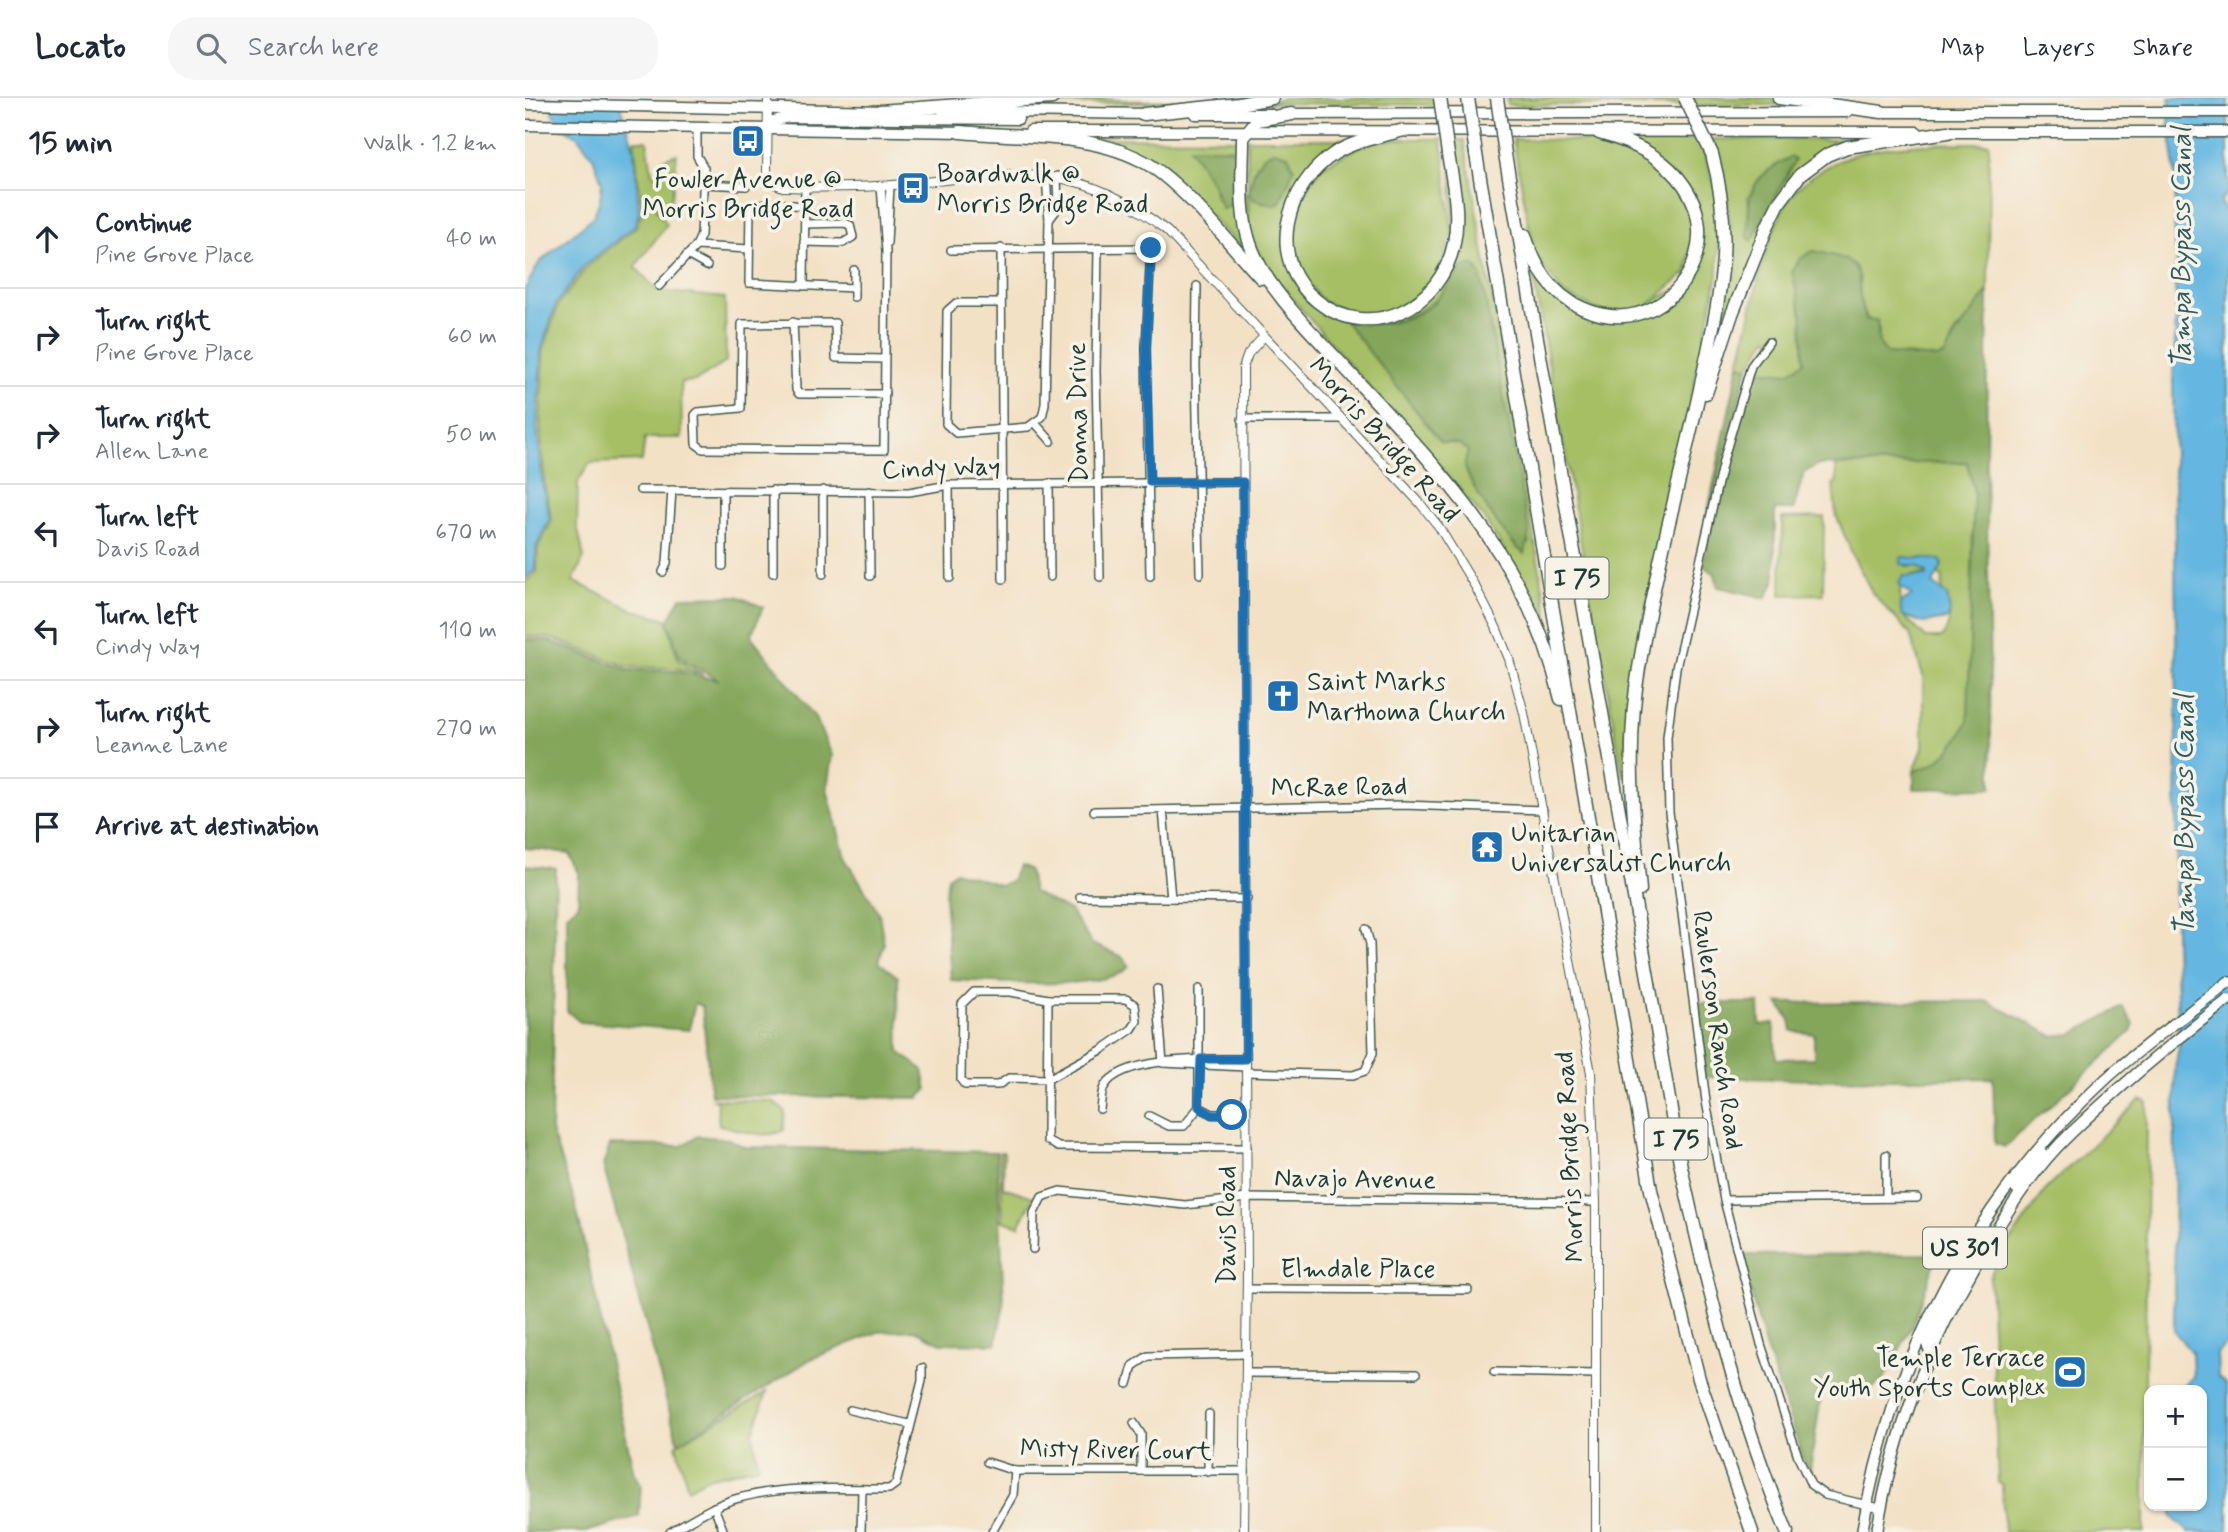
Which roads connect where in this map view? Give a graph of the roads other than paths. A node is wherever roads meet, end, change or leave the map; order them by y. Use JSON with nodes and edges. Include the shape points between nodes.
{"nodes":[{"id":1,"x":1052,"y":98,"type":"edge"},
{"id":2,"x":1272,"y":98,"type":"edge"},
{"id":3,"x":1440,"y":98,"type":"edge"},
{"id":4,"x":1468,"y":98,"type":"edge"},
{"id":5,"x":1497,"y":98,"type":"edge"},
{"id":6,"x":1685,"y":98,"type":"edge"},
{"id":7,"x":1779,"y":98,"type":"edge"},
{"id":8,"x":525,"y":104,"type":"edge"},
{"id":9,"x":768,"y":104,"type":"edge"},
{"id":10,"x":880,"y":111,"type":"junction"},
{"id":11,"x":1882,"y":112,"type":"junction"},
{"id":12,"x":2228,"y":112,"type":"edge"},
{"id":13,"x":1087,"y":113,"type":"junction"},
{"id":14,"x":1143,"y":114,"type":"junction"},
{"id":15,"x":1292,"y":114,"type":"junction"},
{"id":16,"x":525,"y":125,"type":"edge"},
{"id":17,"x":697,"y":129,"type":"junction"},
{"id":18,"x":767,"y":130,"type":"junction"},
{"id":19,"x":1247,"y":131,"type":"junction"},
{"id":20,"x":1400,"y":131,"type":"junction"},
{"id":21,"x":960,"y":132,"type":"junction"},
{"id":22,"x":1948,"y":132,"type":"junction"},
{"id":23,"x":2228,"y":132,"type":"edge"},
{"id":24,"x":1599,"y":133,"type":"junction"},
{"id":25,"x":1505,"y":157,"type":"junction"},
{"id":26,"x":1046,"y":175,"type":"junction"},
{"id":27,"x":1056,"y":176,"type":"junction"},
{"id":28,"x":703,"y":184,"type":"junction"},
{"id":29,"x":746,"y":186,"type":"dead end"},
{"id":30,"x":886,"y":186,"type":"junction"},
{"id":31,"x":805,"y":188,"type":"junction"},
{"id":32,"x":805,"y":206,"type":"junction"},
{"id":33,"x":1049,"y":220,"type":"junction"},
{"id":34,"x":805,"y":224,"type":"junction"},
{"id":35,"x":804,"y":242,"type":"junction"},
{"id":36,"x":696,"y":246,"type":"junction"},
{"id":37,"x":1048,"y":247,"type":"junction"},
{"id":38,"x":1098,"y":247,"type":"junction"},
{"id":39,"x":749,"y":248,"type":"junction"},
{"id":40,"x":1001,"y":248,"type":"junction"},
{"id":41,"x":951,"y":250,"type":"dead end"},
{"id":42,"x":687,"y":255,"type":"junction"},
{"id":43,"x":707,"y":266,"type":"dead end"},
{"id":44,"x":854,"y":270,"type":"dead end"},
{"id":45,"x":659,"y":286,"type":"dead end"},
{"id":46,"x":804,"y":286,"type":"junction"},
{"id":47,"x":1197,"y":286,"type":"dead end"},
{"id":48,"x":999,"y":303,"type":"junction"},
{"id":49,"x":1294,"y":311,"type":"junction"},
{"id":50,"x":793,"y":323,"type":"junction"},
{"id":51,"x":1264,"y":336,"type":"junction"},
{"id":52,"x":1769,"y":342,"type":"dead end"},
{"id":53,"x":885,"y":359,"type":"junction"},
{"id":54,"x":885,"y":394,"type":"junction"},
{"id":55,"x":1243,"y":419,"type":"junction"},
{"id":56,"x":1341,"y":419,"type":"junction"},
{"id":57,"x":1036,"y":424,"type":"junction"},
{"id":58,"x":999,"y":432,"type":"junction"},
{"id":59,"x":1051,"y":441,"type":"dead end"},
{"id":60,"x":1687,"y":450,"type":"junction"},
{"id":61,"x":1099,"y":482,"type":"junction"},
{"id":62,"x":1150,"y":482,"type":"junction"},
{"id":63,"x":1199,"y":482,"type":"junction"},
{"id":64,"x":1243,"y":482,"type":"junction"},
{"id":65,"x":1049,"y":483,"type":"junction"},
{"id":66,"x":949,"y":485,"type":"junction"},
{"id":67,"x":1003,"y":486,"type":"junction"},
{"id":68,"x":640,"y":490,"type":"dead end"},
{"id":69,"x":672,"y":490,"type":"junction"},
{"id":70,"x":773,"y":490,"type":"junction"},
{"id":71,"x":823,"y":490,"type":"junction"},
{"id":72,"x":723,"y":491,"type":"junction"},
{"id":73,"x":869,"y":491,"type":"junction"},
{"id":74,"x":723,"y":566,"type":"dead end"},
{"id":75,"x":663,"y":572,"type":"dead end"},
{"id":76,"x":773,"y":573,"type":"dead end"},
{"id":77,"x":823,"y":574,"type":"dead end"},
{"id":78,"x":1200,"y":575,"type":"dead end"},
{"id":79,"x":870,"y":576,"type":"dead end"},
{"id":80,"x":1150,"y":576,"type":"dead end"},
{"id":81,"x":1050,"y":577,"type":"dead end"},
{"id":82,"x":1100,"y":577,"type":"dead end"},
{"id":83,"x":950,"y":578,"type":"dead end"},
{"id":84,"x":1003,"y":579,"type":"dead end"},
{"id":85,"x":1246,"y":809,"type":"junction"},
{"id":86,"x":1163,"y":810,"type":"junction"},
{"id":87,"x":1543,"y":810,"type":"junction"},
{"id":88,"x":1094,"y":811,"type":"dead end"},
{"id":89,"x":1586,"y":812,"type":"junction"},
{"id":90,"x":1080,"y":897,"type":"dead end"},
{"id":91,"x":1171,"y":898,"type":"junction"},
{"id":92,"x":1247,"y":899,"type":"junction"},
{"id":93,"x":1366,"y":929,"type":"dead end"},
{"id":94,"x":2228,"y":982,"type":"edge"},
{"id":95,"x":1157,"y":989,"type":"dead end"},
{"id":96,"x":1199,"y":989,"type":"dead end"},
{"id":97,"x":1651,"y":995,"type":"junction"},
{"id":98,"x":1048,"y":999,"type":"junction"},
{"id":99,"x":2228,"y":1000,"type":"edge"},
{"id":100,"x":1163,"y":1063,"type":"junction"},
{"id":101,"x":1201,"y":1063,"type":"junction"},
{"id":102,"x":1246,"y":1066,"type":"junction"},
{"id":103,"x":1048,"y":1079,"type":"junction"},
{"id":104,"x":1199,"y":1107,"type":"junction"},
{"id":105,"x":1100,"y":1109,"type":"dead end"},
{"id":106,"x":1232,"y":1115,"type":"dead end"},
{"id":107,"x":1149,"y":1116,"type":"dead end"},
{"id":108,"x":2049,"y":1136,"type":"junction"},
{"id":109,"x":1247,"y":1148,"type":"junction"},
{"id":110,"x":1887,"y":1155,"type":"dead end"},
{"id":111,"x":1247,"y":1198,"type":"junction"},
{"id":112,"x":1887,"y":1198,"type":"junction"},
{"id":113,"x":1917,"y":1198,"type":"dead end"},
{"id":114,"x":1724,"y":1200,"type":"junction"},
{"id":115,"x":1596,"y":1202,"type":"junction"},
{"id":116,"x":1994,"y":1234,"type":"junction"},
{"id":117,"x":1967,"y":1243,"type":"junction"},
{"id":118,"x":1033,"y":1249,"type":"dead end"},
{"id":119,"x":1247,"y":1289,"type":"junction"},
{"id":120,"x":1468,"y":1290,"type":"dead end"},
{"id":121,"x":1930,"y":1352,"type":"junction"},
{"id":122,"x":1247,"y":1354,"type":"junction"},
{"id":123,"x":922,"y":1368,"type":"dead end"},
{"id":124,"x":1247,"y":1373,"type":"junction"},
{"id":125,"x":1494,"y":1373,"type":"dead end"},
{"id":126,"x":1416,"y":1374,"type":"dead end"},
{"id":127,"x":1596,"y":1374,"type":"junction"},
{"id":128,"x":1128,"y":1384,"type":"dead end"},
{"id":129,"x":851,"y":1410,"type":"dead end"},
{"id":130,"x":1209,"y":1414,"type":"dead end"},
{"id":131,"x":1134,"y":1423,"type":"dead end"},
{"id":132,"x":909,"y":1424,"type":"junction"},
{"id":133,"x":987,"y":1462,"type":"dead end"},
{"id":134,"x":1015,"y":1471,"type":"junction"},
{"id":135,"x":1141,"y":1471,"type":"junction"},
{"id":136,"x":1245,"y":1471,"type":"junction"},
{"id":137,"x":1208,"y":1472,"type":"junction"},
{"id":138,"x":862,"y":1489,"type":"junction"},
{"id":139,"x":1867,"y":1504,"type":"junction"},
{"id":140,"x":714,"y":1507,"type":"junction"},
{"id":141,"x":1880,"y":1508,"type":"junction"},
{"id":142,"x":670,"y":1532,"type":"edge"},
{"id":143,"x":724,"y":1532,"type":"edge"},
{"id":144,"x":862,"y":1532,"type":"edge"},
{"id":145,"x":992,"y":1532,"type":"edge"},
{"id":146,"x":1244,"y":1532,"type":"edge"},
{"id":147,"x":1596,"y":1532,"type":"edge"},
{"id":148,"x":1752,"y":1532,"type":"edge"},
{"id":149,"x":1787,"y":1532,"type":"edge"},
{"id":150,"x":1862,"y":1532,"type":"edge"},
{"id":151,"x":1877,"y":1532,"type":"edge"}],
"edges":[{"from":1,"to":10,"type":"highway"},
{"from":2,"to":14,"type":"highway"},
{"from":3,"to":20,"type":"highway","bridge":true,"via":[[1456,231],[1438,284],[1417,304],[1392,316],[1362,319],[1334,312],[1309,294],[1292,268],[1286,239],[1290,207],[1305,180],[1336,153]]},
{"from":4,"to":89,"type":"highway","number":"I 75","bridge":true},
{"from":5,"to":25,"type":"highway","number":"I 75","bridge":true},
{"from":6,"to":60,"type":"highway","bridge":true,"via":[[1712,154],[1723,208],[1725,262]]},
{"from":7,"to":11,"type":"highway"},
{"from":8,"to":9,"type":"main road"},
{"from":9,"to":10,"type":"main road"},
{"from":9,"to":18,"type":"street","name":"Morris Bridge Road"},
{"from":10,"to":13,"type":"main road"},
{"from":11,"to":12,"type":"main road"},
{"from":11,"to":15,"type":"main road"},
{"from":13,"to":14,"type":"main road"},
{"from":13,"to":18,"type":"main road","via":[[1071,119],[789,117],[773,121]]},
{"from":14,"to":15,"type":"main road"},
{"from":15,"to":19,"type":"highway","via":[[1257,120]]},
{"from":16,"to":17,"type":"main road"},
{"from":17,"to":18,"type":"main road"},
{"from":17,"to":28,"type":"street"},
{"from":18,"to":21,"type":"main road"},
{"from":18,"to":31,"type":"street","name":"Morris Bridge Road","via":[[770,178],[783,187]]},
{"from":19,"to":20,"type":"main road"},
{"from":19,"to":21,"type":"main road"},
{"from":19,"to":49,"type":"highway","via":[[1243,138],[1243,200],[1249,240],[1261,267]]},
{"from":20,"to":24,"type":"main road"},
{"from":21,"to":49,"type":"highway","via":[[1097,145],[1150,165]]},
{"from":22,"to":23,"type":"main road"},
{"from":22,"to":24,"type":"main road"},
{"from":22,"to":60,"type":"highway","via":[[1839,149],[1812,164],[1788,188],[1732,314]]},
{"from":24,"to":25,"type":"highway","via":[[1656,156],[1685,184],[1696,208],[1700,232],[1691,270],[1669,298],[1646,311],[1617,316],[1588,311],[1568,301],[1547,281],[1529,248]]},
{"from":25,"to":97,"type":"highway","number":"I 75"},
{"from":26,"to":27,"type":"street","name":"Morris Bridge Road"},
{"from":26,"to":30,"type":"street","name":"Morris Bridge Road","via":[[1000,174]]},
{"from":26,"to":33,"type":"street"},
{"from":27,"to":33,"type":"street","via":[[1058,208]]},
{"from":27,"to":51,"type":"street","name":"Morris Bridge Road","via":[[1099,189],[1167,231]]},
{"from":28,"to":29,"type":"street"},
{"from":28,"to":36,"type":"street","via":[[701,235]]},
{"from":30,"to":31,"type":"street","name":"Morris Bridge Road"},
{"from":30,"to":53,"type":"street"},
{"from":31,"to":32,"type":"street"},
{"from":32,"to":34,"type":"street"},
{"from":32,"to":39,"type":"street","via":[[752,204]]},
{"from":33,"to":37,"type":"street"},
{"from":34,"to":35,"type":"street"},
{"from":34,"to":35,"type":"street","via":[[844,223],[850,225],[853,237],[843,243]]},
{"from":35,"to":46,"type":"street"},
{"from":36,"to":39,"type":"street"},
{"from":36,"to":42,"type":"street"},
{"from":37,"to":38,"type":"street"},
{"from":37,"to":40,"type":"street"},
{"from":37,"to":57,"type":"street","via":[[1045,404]]},
{"from":38,"to":61,"type":"street","name":"Donna Drive"},
{"from":38,"to":62,"type":"street","via":[[1151,248],[1146,348]]},
{"from":39,"to":46,"type":"street","via":[[749,283]]},
{"from":40,"to":41,"type":"street"},
{"from":40,"to":48,"type":"street"},
{"from":42,"to":43,"type":"street"},
{"from":42,"to":45,"type":"street"},
{"from":44,"to":46,"type":"street","via":[[854,292]]},
{"from":47,"to":63,"type":"street"},
{"from":48,"to":58,"type":"street"},
{"from":48,"to":58,"type":"street","via":[[956,303],[947,311],[946,424],[956,433]]},
{"from":49,"to":89,"type":"highway","via":[[1451,485],[1507,563],[1551,663]]},
{"from":50,"to":53,"type":"street","via":[[835,323],[839,360]]},
{"from":50,"to":54,"type":"street","via":[[799,394]]},
{"from":50,"to":54,"type":"street","via":[[742,324],[741,408],[698,412],[696,444],[703,449],[884,450]]},
{"from":51,"to":55,"type":"street","name":"Davis Road","via":[[1248,354],[1243,368]]},
{"from":51,"to":56,"type":"street","name":"Morris Bridge Road"},
{"from":52,"to":114,"type":"street","name":"Raulerson Ranch Road","via":[[1751,366],[1723,461],[1676,668],[1666,751],[1696,1036]]},
{"from":53,"to":54,"type":"street"},
{"from":55,"to":56,"type":"street"},
{"from":55,"to":64,"type":"street","name":"Davis Road"},
{"from":56,"to":87,"type":"street","name":"Morris Bridge Road","via":[[1419,502],[1476,588],[1516,683]]},
{"from":57,"to":58,"type":"street"},
{"from":57,"to":59,"type":"street"},
{"from":58,"to":67,"type":"street"},
{"from":60,"to":97,"type":"highway","via":[[1643,647],[1632,721],[1632,809]]},
{"from":61,"to":62,"type":"street","name":"Cindy Way"},
{"from":61,"to":65,"type":"street","name":"Cindy Way"},
{"from":61,"to":82,"type":"street","name":"Donna Drive"},
{"from":62,"to":63,"type":"street","name":"Cindy Way"},
{"from":62,"to":80,"type":"street"},
{"from":63,"to":64,"type":"street","name":"Cindy Way"},
{"from":63,"to":78,"type":"street"},
{"from":64,"to":85,"type":"street","name":"Davis Road"},
{"from":65,"to":67,"type":"street","name":"Cindy Way"},
{"from":65,"to":81,"type":"street"},
{"from":66,"to":67,"type":"street","name":"Cindy Way"},
{"from":66,"to":73,"type":"street","name":"Cindy Way","via":[[909,492]]},
{"from":66,"to":83,"type":"street"},
{"from":67,"to":84,"type":"street"},
{"from":68,"to":69,"type":"street","name":"Cindy Way"},
{"from":69,"to":72,"type":"street","name":"Cindy Way"},
{"from":69,"to":75,"type":"street"},
{"from":70,"to":71,"type":"street","name":"Cindy Way"},
{"from":70,"to":72,"type":"street","name":"Cindy Way"},
{"from":70,"to":76,"type":"street"},
{"from":71,"to":73,"type":"street","name":"Cindy Way"},
{"from":71,"to":77,"type":"street"},
{"from":72,"to":74,"type":"street"},
{"from":73,"to":79,"type":"street"},
{"from":85,"to":86,"type":"street","name":"McRae Road"},
{"from":85,"to":87,"type":"street","name":"McRae Road","via":[[1403,805]]},
{"from":85,"to":92,"type":"street","name":"Davis Road"},
{"from":86,"to":88,"type":"street","name":"McRae Road"},
{"from":86,"to":91,"type":"street"},
{"from":87,"to":115,"type":"street","name":"Morris Bridge Road","via":[[1591,1073]]},
{"from":89,"to":148,"type":"highway","number":"I 75","via":[[1660,1233],[1707,1405]]},
{"from":90,"to":91,"type":"street"},
{"from":91,"to":92,"type":"street"},
{"from":92,"to":102,"type":"street","name":"Davis Road"},
{"from":93,"to":102,"type":"street","via":[[1373,1053],[1365,1072],[1353,1075]]},
{"from":94,"to":108,"type":"main road","number":"US 301","via":[[2148,1042]]},
{"from":95,"to":100,"type":"street"},
{"from":96,"to":101,"type":"street"},
{"from":97,"to":149,"type":"highway","number":"I 75","via":[[1680,1162],[1712,1306]]},
{"from":98,"to":103,"type":"street"},
{"from":98,"to":103,"type":"street","via":[[1126,999],[1135,1005],[1137,1021],[1104,1049]]},
{"from":98,"to":103,"type":"street","via":[[974,992],[961,1004],[961,1080],[965,1085],[998,1085],[1009,1078]]},
{"from":99,"to":116,"type":"main road","number":"US 301","via":[[2147,1062],[2071,1133]]},
{"from":100,"to":101,"type":"street"},
{"from":100,"to":105,"type":"street","via":[[1115,1077],[1103,1088]]},
{"from":101,"to":102,"type":"street"},
{"from":101,"to":104,"type":"street"},
{"from":102,"to":109,"type":"street","name":"Davis Road"},
{"from":103,"to":109,"type":"street","via":[[1047,1140],[1058,1147]]},
{"from":104,"to":106,"type":"street","via":[[1212,1115]]},
{"from":104,"to":107,"type":"street","via":[[1184,1126],[1169,1126]]},
{"from":108,"to":116,"type":"main road","via":[[2047,1147],[1993,1220]]},
{"from":108,"to":117,"type":"main road","number":"US 301"},
{"from":109,"to":111,"type":"street","name":"Davis Road"},
{"from":110,"to":112,"type":"street"},
{"from":111,"to":115,"type":"street","name":"Navajo Avenue"},
{"from":111,"to":118,"type":"street","name":"Navajo Avenue","via":[[1185,1205],[1061,1191],[1042,1197],[1034,1213]]},
{"from":111,"to":119,"type":"street","name":"Davis Road"},
{"from":112,"to":113,"type":"street"},
{"from":112,"to":114,"type":"street"},
{"from":114,"to":139,"type":"street","name":"Raulerson Ranch Road","via":[[1761,1344],[1804,1472],[1811,1485],[1825,1495]]},
{"from":115,"to":127,"type":"street","name":"Morris Bridge Road"},
{"from":116,"to":121,"type":"main road","number":"US 301"},
{"from":117,"to":121,"type":"main road","via":[[1972,1250],[1926,1342]]},
{"from":117,"to":139,"type":"main road","number":"US 301","via":[[1903,1375]]},
{"from":119,"to":120,"type":"street","name":"Elmdale Place"},
{"from":119,"to":122,"type":"street","name":"Davis Road"},
{"from":121,"to":141,"type":"main road","number":"US 301","via":[[1903,1420]]},
{"from":122,"to":124,"type":"street","name":"Davis Road"},
{"from":122,"to":128,"type":"street","via":[[1148,1356],[1133,1366]]},
{"from":123,"to":132,"type":"street"},
{"from":124,"to":126,"type":"street"},
{"from":124,"to":136,"type":"street","name":"Davis Road"},
{"from":125,"to":127,"type":"street"},
{"from":127,"to":147,"type":"street","name":"Morris Bridge Road"},
{"from":129,"to":132,"type":"street"},
{"from":130,"to":137,"type":"street"},
{"from":131,"to":135,"type":"street","via":[[1141,1434]]},
{"from":132,"to":138,"type":"street","via":[[896,1484],[889,1489]]},
{"from":133,"to":134,"type":"street","name":"Misty River Court"},
{"from":134,"to":135,"type":"street","name":"Misty River Court"},
{"from":134,"to":145,"type":"street","via":[[1013,1495]]},
{"from":135,"to":137,"type":"street","name":"Misty River Court"},
{"from":136,"to":137,"type":"street","name":"Misty River Court"},
{"from":136,"to":146,"type":"street","name":"Davis Road"},
{"from":138,"to":140,"type":"street","via":[[777,1491]]},
{"from":138,"to":144,"type":"street"},
{"from":139,"to":141,"type":"street","name":"Raulerson Ranch Road"},
{"from":139,"to":150,"type":"main road","number":"US 301"},
{"from":140,"to":142,"type":"street"},
{"from":140,"to":143,"type":"street"},
{"from":141,"to":151,"type":"main road","number":"US 301"}]}
